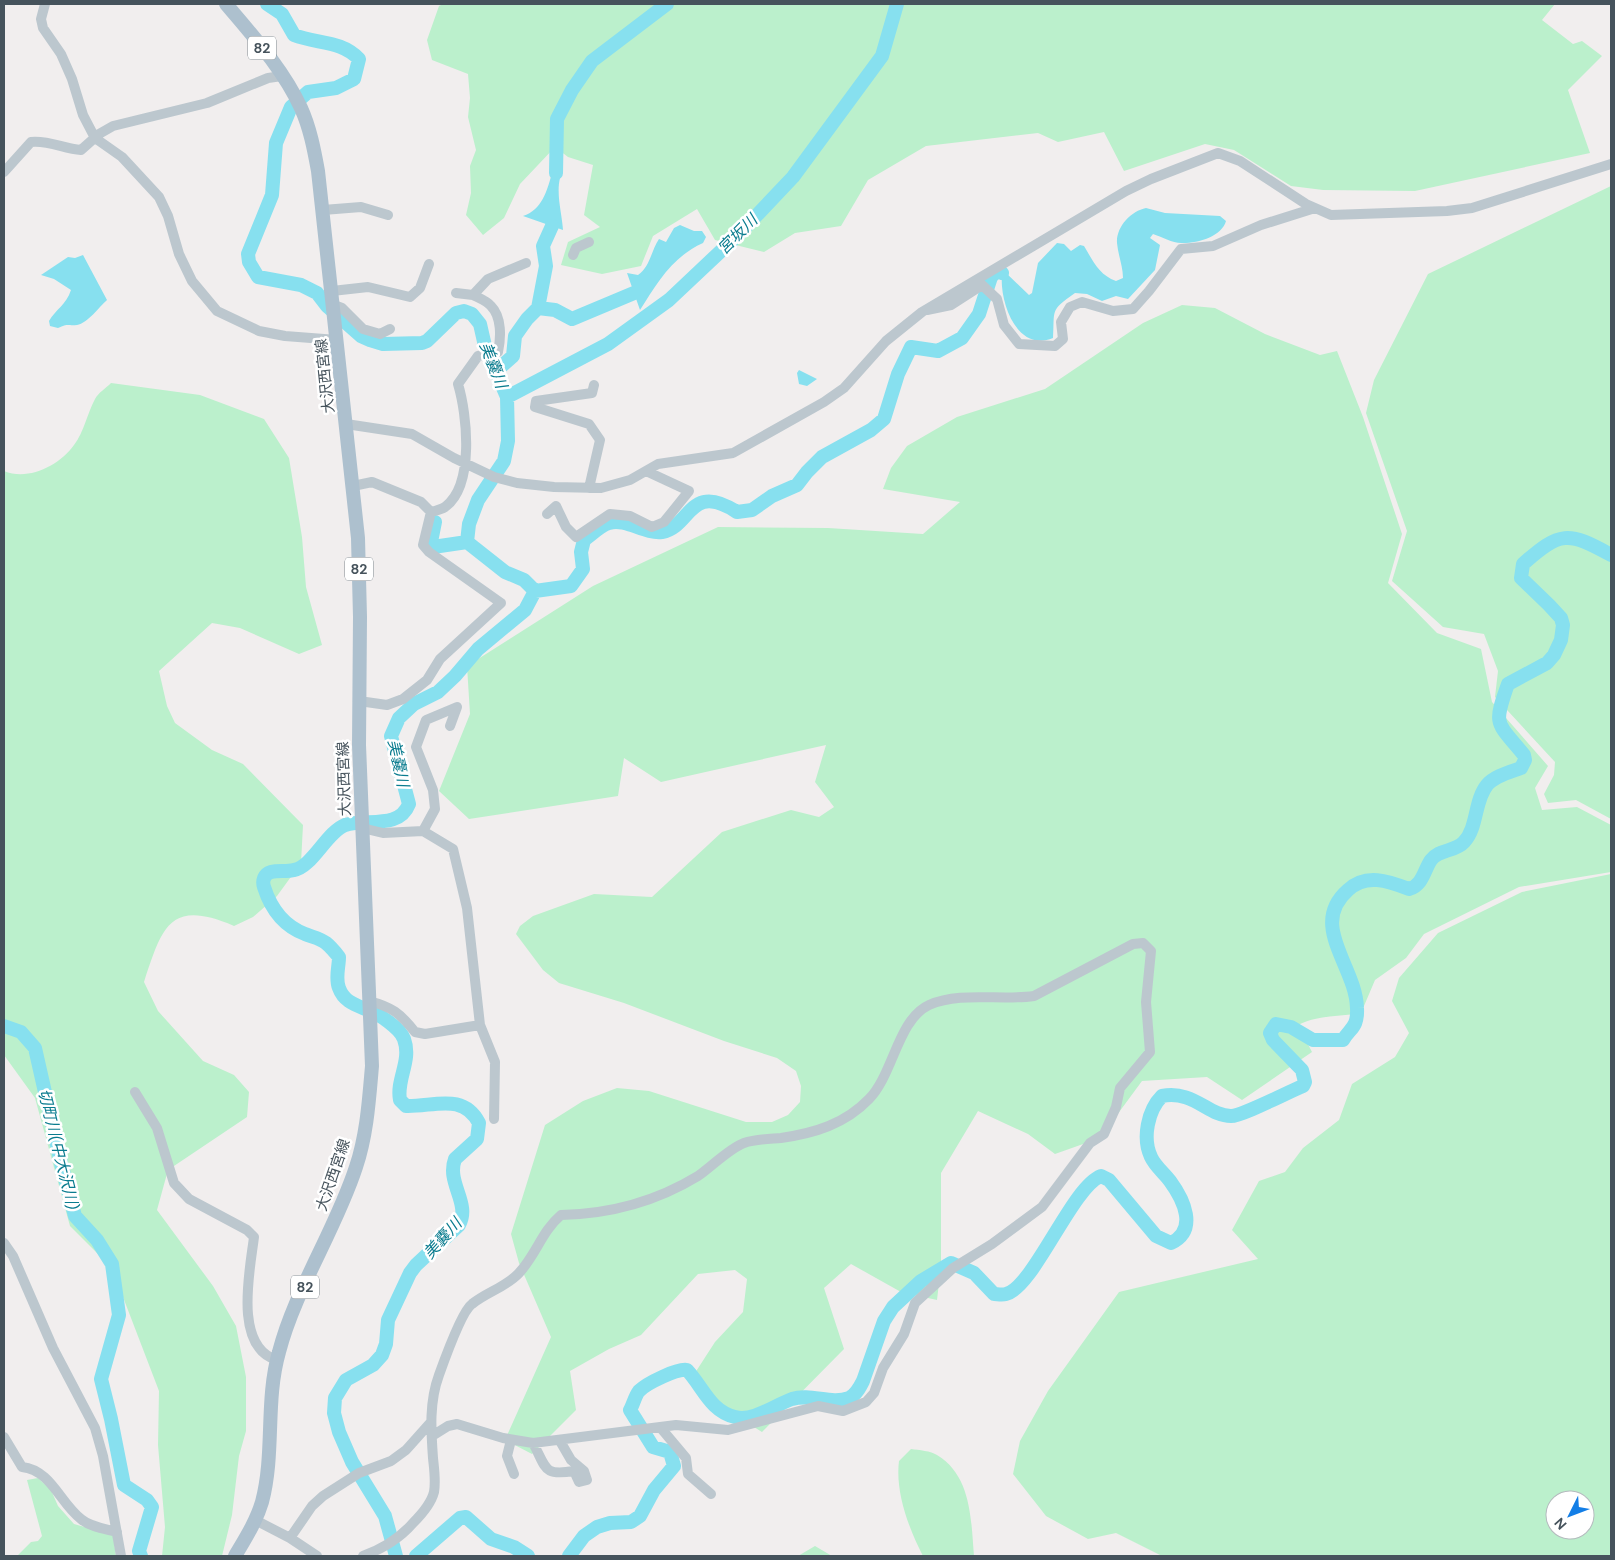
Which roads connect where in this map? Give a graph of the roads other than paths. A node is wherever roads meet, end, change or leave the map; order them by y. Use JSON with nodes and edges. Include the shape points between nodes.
{"nodes":[{"id":1,"x":45,"y":4,"type":"edge"},
{"id":2,"x":226,"y":4,"type":"edge"},
{"id":3,"x":282,"y":76,"type":"junction"},
{"id":4,"x":95,"y":138,"type":"junction"},
{"id":5,"x":1611,"y":164,"type":"edge"},
{"id":6,"x":4,"y":172,"type":"edge"},
{"id":7,"x":1315,"y":208,"type":"junction"},
{"id":8,"x":324,"y":210,"type":"junction"},
{"id":9,"x":388,"y":215,"type":"dead end"},
{"id":10,"x":589,"y":242,"type":"dead end"},
{"id":11,"x":573,"y":254,"type":"dead end"},
{"id":12,"x":429,"y":264,"type":"dead end"},
{"id":13,"x":526,"y":264,"type":"dead end"},
{"id":14,"x":456,"y":293,"type":"dead end"},
{"id":15,"x":474,"y":295,"type":"junction"},
{"id":16,"x":333,"y":298,"type":"junction"},
{"id":17,"x":922,"y":312,"type":"junction"},
{"id":18,"x":390,"y":329,"type":"dead end"},
{"id":19,"x":337,"y":340,"type":"junction"},
{"id":20,"x":594,"y":385,"type":"dead end"},
{"id":21,"x":346,"y":424,"type":"junction"},
{"id":22,"x":466,"y":464,"type":"junction"},
{"id":23,"x":646,"y":471,"type":"junction"},
{"id":24,"x":353,"y":486,"type":"junction"},
{"id":25,"x":589,"y":488,"type":"junction"},
{"id":26,"x":431,"y":512,"type":"junction"},
{"id":27,"x":547,"y":514,"type":"dead end"},
{"id":28,"x":359,"y":701,"type":"junction"},
{"id":29,"x":450,"y":726,"type":"dead end"},
{"id":30,"x":362,"y":822,"type":"junction"},
{"id":31,"x":422,"y":831,"type":"junction"},
{"id":32,"x":369,"y":1008,"type":"junction"},
{"id":33,"x":480,"y":1025,"type":"junction"},
{"id":34,"x":135,"y":1092,"type":"dead end"},
{"id":35,"x":494,"y":1119,"type":"dead end"},
{"id":36,"x":4,"y":1242,"type":"edge"},
{"id":37,"x":277,"y":1360,"type":"junction"},
{"id":38,"x":431,"y":1422,"type":"junction"},
{"id":39,"x":660,"y":1427,"type":"junction"},
{"id":40,"x":432,"y":1436,"type":"junction"},
{"id":41,"x":4,"y":1437,"type":"edge"},
{"id":42,"x":511,"y":1440,"type":"junction"},
{"id":43,"x":560,"y":1441,"type":"junction"},
{"id":44,"x":534,"y":1444,"type":"junction"},
{"id":45,"x":514,"y":1474,"type":"dead end"},
{"id":46,"x":711,"y":1494,"type":"dead end"},
{"id":47,"x":255,"y":1520,"type":"junction"},
{"id":48,"x":117,"y":1532,"type":"junction"},
{"id":49,"x":290,"y":1538,"type":"junction"},
{"id":50,"x":367,"y":1555,"type":"edge"},
{"id":51,"x":121,"y":1556,"type":"edge"},
{"id":52,"x":235,"y":1556,"type":"edge"},
{"id":53,"x":317,"y":1556,"type":"edge"}],
"edges":[{"from":1,"to":4,"type":"street","via":[[41,19],[43,28],[61,54],[82,115]]},
{"from":2,"to":3,"type":"main road","name":"大沢西宮線","number":"82"},
{"from":3,"to":4,"type":"street","via":[[268,78],[207,103],[113,126]]},
{"from":3,"to":8,"type":"main road","name":"大沢西宮線","number":"82","via":[[301,108],[314,146]]},
{"from":4,"to":6,"type":"street","via":[[81,150],[32,142]]},
{"from":4,"to":19,"type":"street","via":[[122,158],[160,197],[179,254],[192,281],[217,311],[258,331]]},
{"from":5,"to":7,"type":"street","via":[[1472,208],[1331,215]]},
{"from":7,"to":17,"type":"street","via":[[1240,161],[1218,153],[1126,191]]},
{"from":7,"to":17,"type":"street","via":[[1261,225],[1213,246],[1181,249],[1133,308],[1113,311],[1082,302],[1070,307],[1061,322],[1063,339],[1055,346],[1019,344],[1004,325],[997,299],[982,285],[951,305]]},
{"from":8,"to":9,"type":"street","via":[[361,207]]},
{"from":8,"to":16,"type":"main road","name":"大沢西宮線","number":"82"},
{"from":10,"to":11,"type":"street","via":[[576,248]]},
{"from":12,"to":16,"type":"street","via":[[420,288],[410,298],[368,287]]},
{"from":13,"to":15,"type":"street","via":[[488,279]]},
{"from":14,"to":15,"type":"street"},
{"from":15,"to":22,"type":"street","via":[[491,306],[499,320],[500,343],[498,352],[478,356],[458,384],[463,402]]},
{"from":16,"to":18,"type":"street","via":[[363,329],[380,334]]},
{"from":16,"to":19,"type":"main road","name":"大沢西宮線","number":"82"},
{"from":17,"to":23,"type":"street","via":[[886,341],[844,388],[824,402],[733,453],[672,461]]},
{"from":19,"to":21,"type":"main road","name":"大沢西宮線","number":"82"},
{"from":20,"to":25,"type":"street","via":[[592,393],[536,401],[535,408],[589,424],[597,434],[600,440]]},
{"from":21,"to":22,"type":"street","via":[[412,434]]},
{"from":21,"to":24,"type":"main road","name":"大沢西宮線","number":"82"},
{"from":22,"to":25,"type":"street","via":[[517,483]]},
{"from":22,"to":26,"type":"street","via":[[455,494],[446,506]]},
{"from":23,"to":25,"type":"street","via":[[630,480]]},
{"from":23,"to":27,"type":"street","via":[[689,491],[664,522],[652,527],[630,516],[610,514],[576,537],[566,527],[556,506]]},
{"from":24,"to":26,"type":"street","via":[[372,482],[422,502]]},
{"from":24,"to":28,"type":"main road","name":"大沢西宮線","number":"82","via":[[360,607]]},
{"from":26,"to":28,"type":"street","via":[[423,545],[501,603],[440,659],[427,680],[403,699],[387,705]]},
{"from":28,"to":30,"type":"main road","name":"大沢西宮線","number":"82"},
{"from":29,"to":31,"type":"street","via":[[457,707],[426,720],[416,747],[433,790],[435,809]]},
{"from":30,"to":31,"type":"street","via":[[383,833]]},
{"from":30,"to":32,"type":"main road","name":"大沢西宮線","number":"82"},
{"from":31,"to":33,"type":"street","via":[[453,848],[467,908]]},
{"from":32,"to":33,"type":"street","via":[[388,1006],[415,1032],[425,1034]]},
{"from":32,"to":37,"type":"main road","name":"大沢西宮線","number":"82","via":[[372,1066],[357,1165],[293,1312]]},
{"from":33,"to":35,"type":"street","via":[[495,1062]]},
{"from":34,"to":37,"type":"street","via":[[157,1128],[174,1183],[189,1199],[247,1230],[254,1237],[247,1315],[258,1346],[269,1358]]},
{"from":36,"to":48,"type":"street","via":[[94,1428],[103,1456]]},
{"from":37,"to":47,"type":"main road","name":"大沢西宮線","number":"82","via":[[266,1478]]},
{"from":38,"to":39,"type":"street","via":[[438,1377],[467,1308],[520,1272],[547,1229],[561,1215],[592,1214],[630,1205],[689,1181],[743,1143],[825,1129],[848,1117],[878,1090],[910,1022],[928,1006],[948,1000],[1034,996],[1134,944],[1143,943],[1151,950],[1146,1002],[1150,1052],[1120,1088],[1113,1117],[1104,1134],[1090,1143],[1042,1207],[992,1244],[952,1268],[915,1303],[904,1334],[883,1368],[874,1393],[866,1402],[843,1411],[818,1406],[728,1430],[676,1425]]},
{"from":38,"to":40,"type":"street"},
{"from":38,"to":49,"type":"street","via":[[406,1450],[345,1481],[312,1506]]},
{"from":39,"to":43,"type":"street"},
{"from":39,"to":46,"type":"street","via":[[686,1458],[688,1474]]},
{"from":40,"to":42,"type":"street","via":[[457,1424]]},
{"from":40,"to":50,"type":"street","via":[[434,1490],[423,1513],[385,1546]]},
{"from":41,"to":48,"type":"street","via":[[22,1467],[32,1468],[44,1476],[82,1521]]},
{"from":42,"to":44,"type":"street"},
{"from":42,"to":45,"type":"street","via":[[507,1456]]},
{"from":43,"to":44,"type":"street"},
{"from":43,"to":44,"type":"street","via":[[571,1460],[584,1471],[587,1480],[579,1482],[574,1471],[556,1474],[548,1471]]},
{"from":47,"to":49,"type":"street"},
{"from":47,"to":52,"type":"main road","name":"大沢西宮線","number":"82"},
{"from":48,"to":51,"type":"street"},
{"from":49,"to":53,"type":"street"}]}
